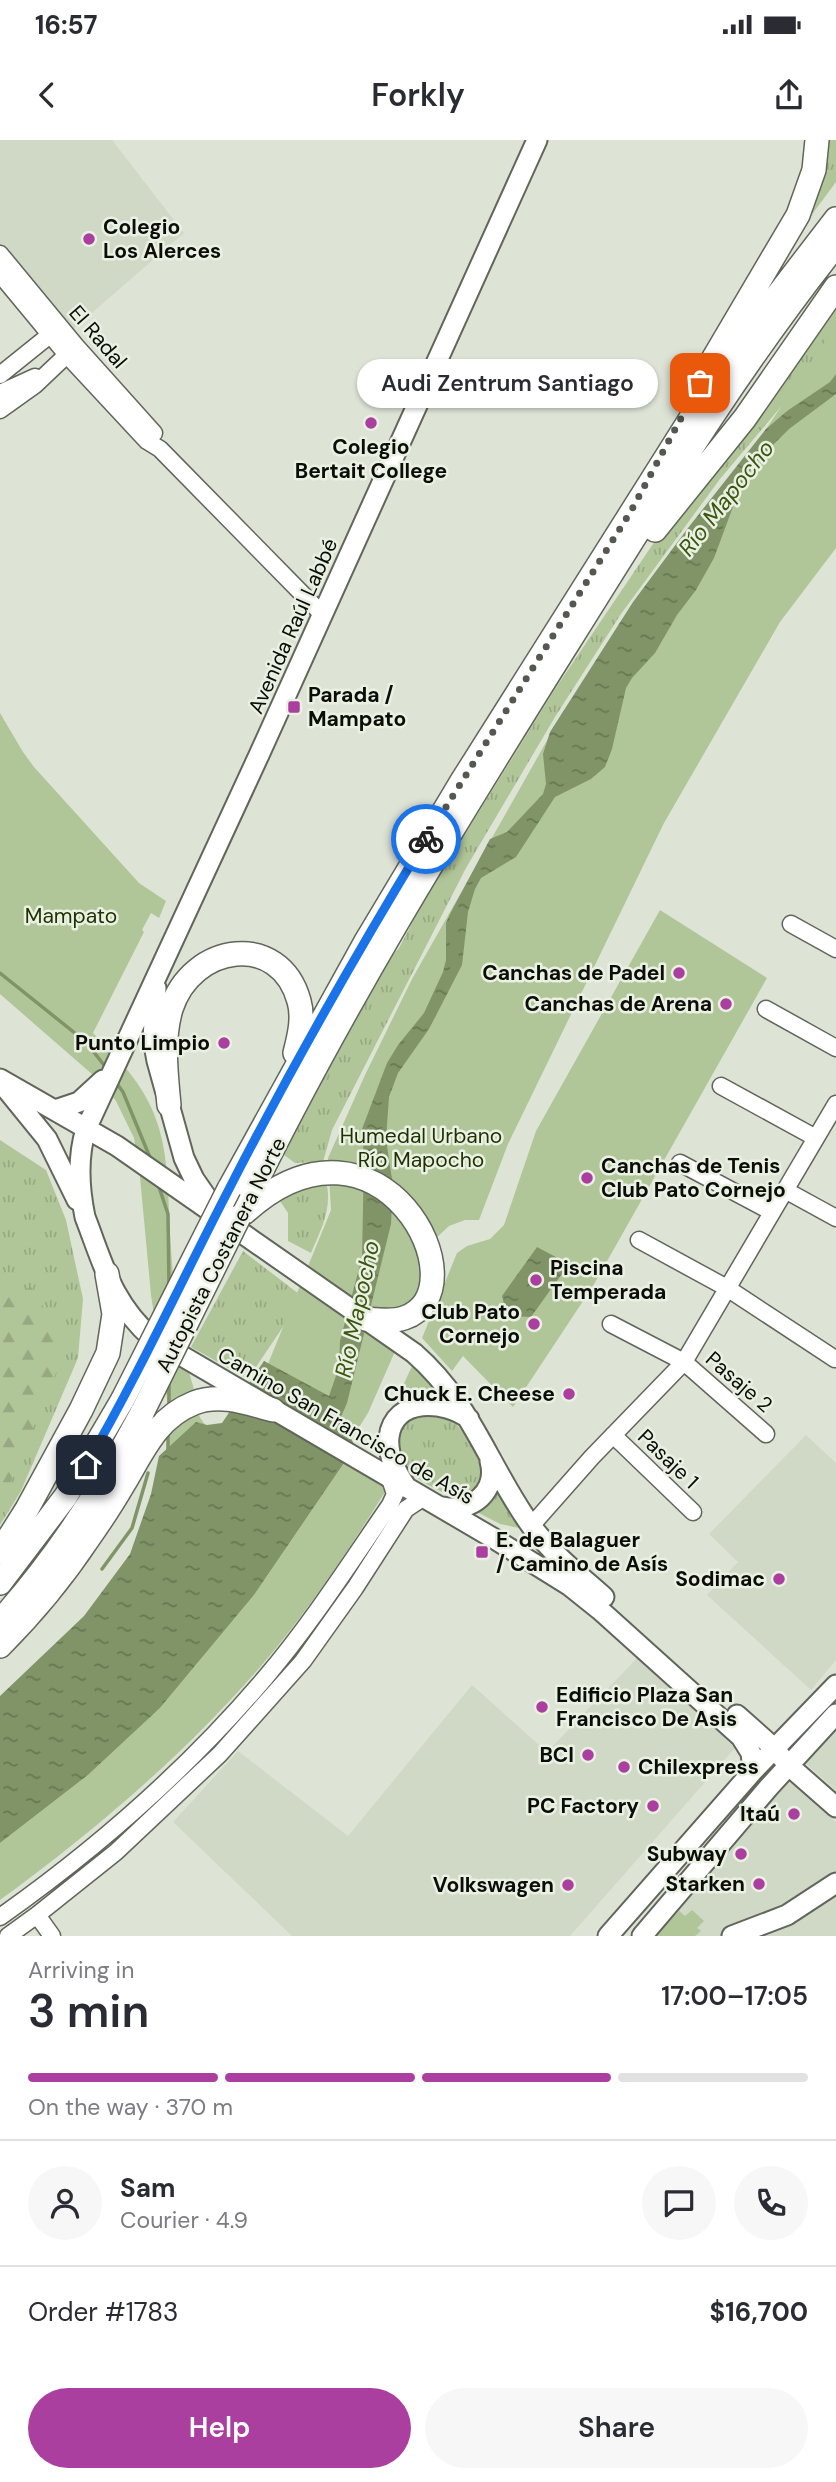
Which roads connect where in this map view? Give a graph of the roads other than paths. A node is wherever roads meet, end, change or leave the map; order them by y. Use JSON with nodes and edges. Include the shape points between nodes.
{"nodes":[{"id":1,"x":537,"y":140,"type":"edge"},
{"id":2,"x":817,"y":140,"type":"edge"},
{"id":3,"x":836,"y":219,"type":"edge"},
{"id":4,"x":832,"y":250,"type":"edge"},
{"id":5,"x":0,"y":254,"type":"edge"},
{"id":6,"x":0,"y":274,"type":"edge"},
{"id":7,"x":836,"y":288,"type":"edge"},
{"id":8,"x":56,"y":331,"type":"junction"},
{"id":9,"x":72,"y":350,"type":"junction"},
{"id":10,"x":47,"y":372,"type":"junction"},
{"id":11,"x":0,"y":375,"type":"edge"},
{"id":12,"x":0,"y":393,"type":"edge"},
{"id":13,"x":0,"y":410,"type":"edge"},
{"id":14,"x":631,"y":511,"type":"junction"},
{"id":15,"x":323,"y":615,"type":"junction"},
{"id":16,"x":585,"y":616,"type":"junction"},
{"id":17,"x":791,"y":924,"type":"dead end"},
{"id":18,"x":836,"y":949,"type":"edge"},
{"id":19,"x":156,"y":976,"type":"junction"},
{"id":20,"x":766,"y":1009,"type":"dead end"},
{"id":21,"x":836,"y":1048,"type":"edge"},
{"id":22,"x":0,"y":1081,"type":"edge"},
{"id":23,"x":285,"y":1084,"type":"junction"},
{"id":24,"x":720,"y":1086,"type":"dead end"},
{"id":25,"x":96,"y":1096,"type":"junction"},
{"id":26,"x":836,"y":1104,"type":"edge"},
{"id":27,"x":169,"y":1105,"type":"junction"},
{"id":28,"x":55,"y":1110,"type":"junction"},
{"id":29,"x":86,"y":1129,"type":"junction"},
{"id":30,"x":816,"y":1138,"type":"junction"},
{"id":31,"x":680,"y":1163,"type":"dead end"},
{"id":32,"x":785,"y":1190,"type":"junction"},
{"id":33,"x":235,"y":1206,"type":"junction"},
{"id":34,"x":772,"y":1212,"type":"junction"},
{"id":35,"x":85,"y":1217,"type":"junction"},
{"id":36,"x":836,"y":1218,"type":"edge"},
{"id":37,"x":639,"y":1240,"type":"dead end"},
{"id":38,"x":107,"y":1274,"type":"junction"},
{"id":39,"x":727,"y":1288,"type":"junction"},
{"id":40,"x":366,"y":1319,"type":"junction"},
{"id":41,"x":611,"y":1324,"type":"dead end"},
{"id":42,"x":835,"y":1359,"type":"edge"},
{"id":43,"x":684,"y":1362,"type":"junction"},
{"id":44,"x":272,"y":1410,"type":"junction"},
{"id":45,"x":472,"y":1422,"type":"junction"},
{"id":46,"x":766,"y":1434,"type":"dead end"},
{"id":47,"x":613,"y":1435,"type":"junction"},
{"id":48,"x":489,"y":1457,"type":"junction"},
{"id":49,"x":415,"y":1493,"type":"junction"},
{"id":50,"x":693,"y":1512,"type":"dead end"},
{"id":51,"x":531,"y":1526,"type":"junction"},
{"id":52,"x":493,"y":1538,"type":"junction"},
{"id":53,"x":0,"y":1552,"type":"edge"},
{"id":54,"x":0,"y":1583,"type":"edge"},
{"id":55,"x":0,"y":1621,"type":"edge"},
{"id":56,"x":0,"y":1646,"type":"edge"},
{"id":57,"x":836,"y":1685,"type":"edge"},
{"id":58,"x":836,"y":1714,"type":"edge"},
{"id":59,"x":774,"y":1748,"type":"junction"},
{"id":60,"x":788,"y":1765,"type":"junction"},
{"id":61,"x":753,"y":1771,"type":"junction"},
{"id":62,"x":836,"y":1807,"type":"edge"},
{"id":63,"x":836,"y":1883,"type":"edge"},
{"id":64,"x":5,"y":1914,"type":"edge"},
{"id":65,"x":37,"y":1916,"type":"junction"},
{"id":66,"x":19,"y":1933,"type":"edge"},
{"id":67,"x":52,"y":1936,"type":"edge"},
{"id":68,"x":608,"y":1936,"type":"edge"},
{"id":69,"x":642,"y":1936,"type":"edge"},
{"id":70,"x":732,"y":1936,"type":"edge"}],
"edges":[{"from":1,"to":15,"type":"main road","name":"Avenida Raúl Labbé"},
{"from":2,"to":14,"type":"highway","via":[[814,170],[798,215],[689,401]]},
{"from":3,"to":14,"type":"highway","name":"Autopista Costanera Norte","via":[[725,368]]},
{"from":4,"to":16,"type":"highway","name":"Autopista Costanera Norte","via":[[700,435]]},
{"from":5,"to":8,"type":"street","name":"El Radal"},
{"from":6,"to":8,"type":"street","name":"El Radal"},
{"from":7,"to":16,"type":"highway","via":[[745,418]]},
{"from":8,"to":9,"type":"street","name":"El Radal"},
{"from":8,"to":11,"type":"street"},
{"from":9,"to":10,"type":"street"},
{"from":9,"to":15,"type":"street","name":"El Radal","via":[[146,441],[160,449]]},
{"from":10,"to":12,"type":"street"},
{"from":10,"to":13,"type":"street"},
{"from":14,"to":23,"type":"highway","name":"Autopista Costanera Norte","via":[[437,822]]},
{"from":15,"to":19,"type":"main road","name":"Avenida Raúl Labbé"},
{"from":16,"to":33,"type":"highway","name":"Autopista Costanera Norte","via":[[401,914]]},
{"from":17,"to":18,"type":"street"},
{"from":19,"to":25,"type":"main road","name":"Avenida Raúl Labbé"},
{"from":19,"to":27,"type":"main road","via":[[153,1039]]},
{"from":20,"to":21,"type":"street"},
{"from":22,"to":28,"type":"main road"},
{"from":22,"to":35,"type":"main road","via":[[47,1139]]},
{"from":23,"to":27,"type":"highway","via":[[301,1023],[296,992],[269,962],[253,955],[229,954],[194,971],[174,1000],[166,1037]]},
{"from":23,"to":33,"type":"highway","name":"Autopista Costanera Norte"},
{"from":24,"to":30,"type":"street"},
{"from":25,"to":28,"type":"main road"},
{"from":25,"to":29,"type":"main road","name":"Avenida Raúl Labbé"},
{"from":26,"to":30,"type":"street"},
{"from":27,"to":33,"type":"main road","via":[[188,1168],[201,1189]]},
{"from":28,"to":29,"type":"main road"},
{"from":29,"to":33,"type":"main road","name":"Camino San Francisco de Asís","via":[[194,1200]]},
{"from":29,"to":35,"type":"main road","name":"Camino San Francisco de Asís","via":[[80,1167]]},
{"from":30,"to":32,"type":"street"},
{"from":31,"to":34,"type":"street"},
{"from":32,"to":34,"type":"street"},
{"from":32,"to":36,"type":"street"},
{"from":33,"to":40,"type":"main road","name":"Camino San Francisco de Asís","via":[[293,1268]]},
{"from":33,"to":40,"type":"highway","via":[[310,1173],[350,1174],[388,1192],[421,1231],[432,1282],[425,1302],[412,1315],[398,1320]]},
{"from":33,"to":54,"type":"highway","name":"Autopista Costanera Norte","bridge":true,"via":[[66,1496]]},
{"from":33,"to":55,"type":"highway","name":"Autopista Costanera Norte","bridge":true,"via":[[143,1412],[107,1476]]},
{"from":34,"to":39,"type":"street"},
{"from":35,"to":38,"type":"main road","name":"Camino San Francisco de Asís"},
{"from":37,"to":39,"type":"street"},
{"from":38,"to":44,"type":"main road","name":"Camino San Francisco de Asís","bridge":true,"via":[[124,1310],[142,1329]]},
{"from":38,"to":53,"type":"highway","via":[[114,1326],[101,1370]]},
{"from":39,"to":42,"type":"street"},
{"from":39,"to":43,"type":"street"},
{"from":40,"to":45,"type":"main road","name":"Camino San Francisco de Asís","via":[[425,1362]]},
{"from":41,"to":43,"type":"street","name":"Pasaje 2"},
{"from":43,"to":46,"type":"street","name":"Pasaje 2"},
{"from":43,"to":47,"type":"street"},
{"from":44,"to":49,"type":"main road","name":"Camino San Francisco de Asís"},
{"from":44,"to":56,"type":"highway","via":[[219,1398],[197,1402],[165,1420],[68,1569]]},
{"from":45,"to":48,"type":"main road","name":"Camino San Francisco de Asís"},
{"from":45,"to":49,"type":"main road","via":[[458,1412],[432,1405],[414,1407],[399,1416],[389,1446],[393,1464]]},
{"from":47,"to":50,"type":"street","name":"Pasaje 1"},
{"from":47,"to":51,"type":"street"},
{"from":48,"to":49,"type":"main road","via":[[491,1477],[483,1495],[468,1507],[457,1509]]},
{"from":48,"to":51,"type":"main road","name":"Camino San Francisco de Asís"},
{"from":49,"to":52,"type":"main road","name":"Camino San Francisco de Asís"},
{"from":49,"to":64,"type":"street","via":[[395,1494],[295,1640],[197,1753],[137,1811]]},
{"from":49,"to":65,"type":"street","via":[[414,1502],[330,1626],[249,1724],[154,1818]]},
{"from":51,"to":52,"type":"main road","via":[[510,1538]]},
{"from":51,"to":59,"type":"main road","name":"Camino San Francisco de Asís","via":[[578,1574]]},
{"from":52,"to":61,"type":"main road","name":"Camino San Francisco de Asís","via":[[570,1586],[610,1619],[741,1737],[751,1753]]},
{"from":57,"to":59,"type":"main road"},
{"from":58,"to":60,"type":"main road"},
{"from":59,"to":60,"type":"main road","name":"Camino San Francisco de Asís"},
{"from":59,"to":61,"type":"main road"},
{"from":60,"to":62,"type":"main road","name":"Camino San Francisco de Asís"},
{"from":60,"to":69,"type":"main road"},
{"from":61,"to":68,"type":"main road"},
{"from":63,"to":70,"type":"main road","via":[[787,1915]]},
{"from":64,"to":66,"type":"street"},
{"from":65,"to":66,"type":"street"},
{"from":65,"to":67,"type":"street"}]}
